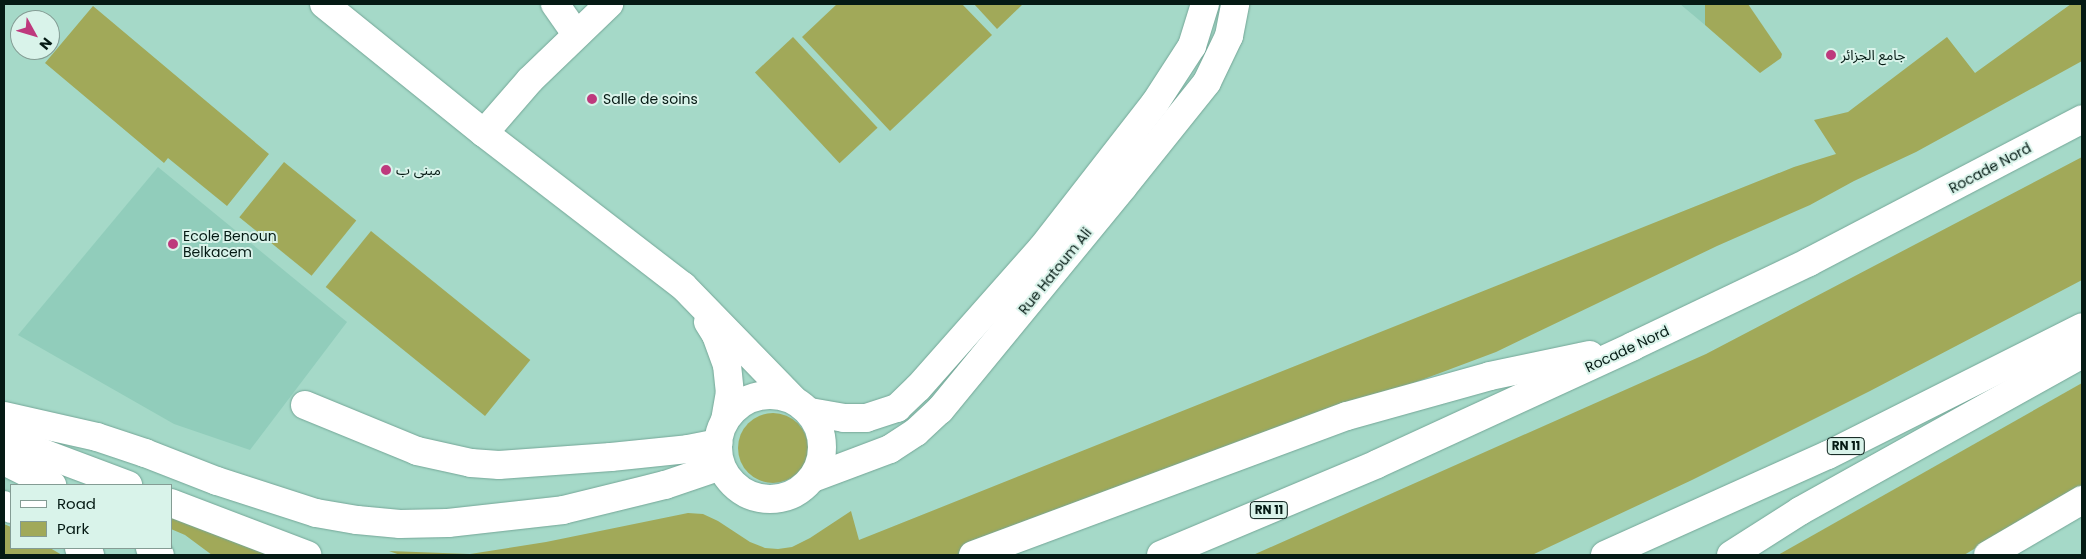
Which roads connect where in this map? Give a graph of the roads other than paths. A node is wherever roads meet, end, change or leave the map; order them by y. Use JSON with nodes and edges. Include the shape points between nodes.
{"nodes":[{"id":1,"x":324,"y":4,"type":"edge"},
{"id":2,"x":555,"y":4,"type":"edge"},
{"id":3,"x":608,"y":4,"type":"edge"},
{"id":4,"x":1205,"y":4,"type":"edge"},
{"id":5,"x":1235,"y":4,"type":"edge"},
{"id":6,"x":576,"y":34,"type":"junction"},
{"id":7,"x":2082,"y":119,"type":"edge"},
{"id":8,"x":484,"y":132,"type":"junction"},
{"id":9,"x":682,"y":286,"type":"junction"},
{"id":10,"x":2082,"y":327,"type":"edge"},
{"id":11,"x":1633,"y":346,"type":"junction"},
{"id":12,"x":2082,"y":354,"type":"edge"},
{"id":13,"x":305,"y":405,"type":"dead end"},
{"id":14,"x":802,"y":406,"type":"junction"},
{"id":15,"x":4,"y":416,"type":"edge"},
{"id":16,"x":4,"y":441,"type":"edge"},
{"id":17,"x":721,"y":443,"type":"junction"},
{"id":18,"x":4,"y":461,"type":"edge"},
{"id":19,"x":813,"y":478,"type":"junction"},
{"id":20,"x":50,"y":484,"type":"edge"},
{"id":21,"x":125,"y":484,"type":"edge"},
{"id":22,"x":2082,"y":500,"type":"edge"},
{"id":23,"x":172,"y":502,"type":"edge"},
{"id":24,"x":1733,"y":553,"type":"edge"},
{"id":25,"x":307,"y":555,"type":"edge"},
{"id":26,"x":973,"y":555,"type":"edge"},
{"id":27,"x":1161,"y":555,"type":"edge"},
{"id":28,"x":1605,"y":555,"type":"edge"},
{"id":29,"x":1988,"y":555,"type":"edge"}],
"edges":[{"from":1,"to":8,"type":"main road"},
{"from":2,"to":6,"type":"main road"},
{"from":3,"to":6,"type":"main road"},
{"from":4,"to":14,"type":"main road","name":"Rue Hatoum Ali","via":[[1192,46],[1155,103],[1042,248],[918,388],[897,408],[866,418],[844,418]]},
{"from":5,"to":19,"type":"main road","name":"Rue Hatoum Ali","via":[[1229,36],[1207,82],[940,410],[916,432],[890,449]]},
{"from":6,"to":8,"type":"main road"},
{"from":7,"to":11,"type":"main road","name":"Rocade Nord","number":"RN 11","via":[[1864,234]]},
{"from":8,"to":9,"type":"main road"},
{"from":9,"to":14,"type":"main road"},
{"from":9,"to":17,"type":"main road","via":[[716,335],[727,365],[730,392]]},
{"from":10,"to":28,"type":"main road","number":"RN 11","via":[[1828,455]]},
{"from":11,"to":26,"type":"main road","via":[[1490,376],[1347,416]]},
{"from":11,"to":27,"type":"main road","name":"Rocade Nord","number":"RN 11","via":[[1368,468]]},
{"from":12,"to":24,"type":"main road","via":[[1800,511]]},
{"from":13,"to":17,"type":"main road","via":[[417,451],[471,463],[500,465],[611,457]]},
{"from":14,"to":17,"type":"main road","via":[[778,394],[748,399],[736,408]]},
{"from":14,"to":19,"type":"main road","via":[[819,428],[823,445],[821,462]]},
{"from":15,"to":17,"type":"main road","via":[[96,437],[316,513],[400,524],[448,523],[563,510],[665,485]]},
{"from":16,"to":21,"type":"main road"},
{"from":17,"to":19,"type":"main road","via":[[731,482],[746,494],[763,499],[782,498],[799,491]]},
{"from":18,"to":20,"type":"main road"},
{"from":22,"to":29,"type":"main road"},
{"from":23,"to":25,"type":"main road"}]}
